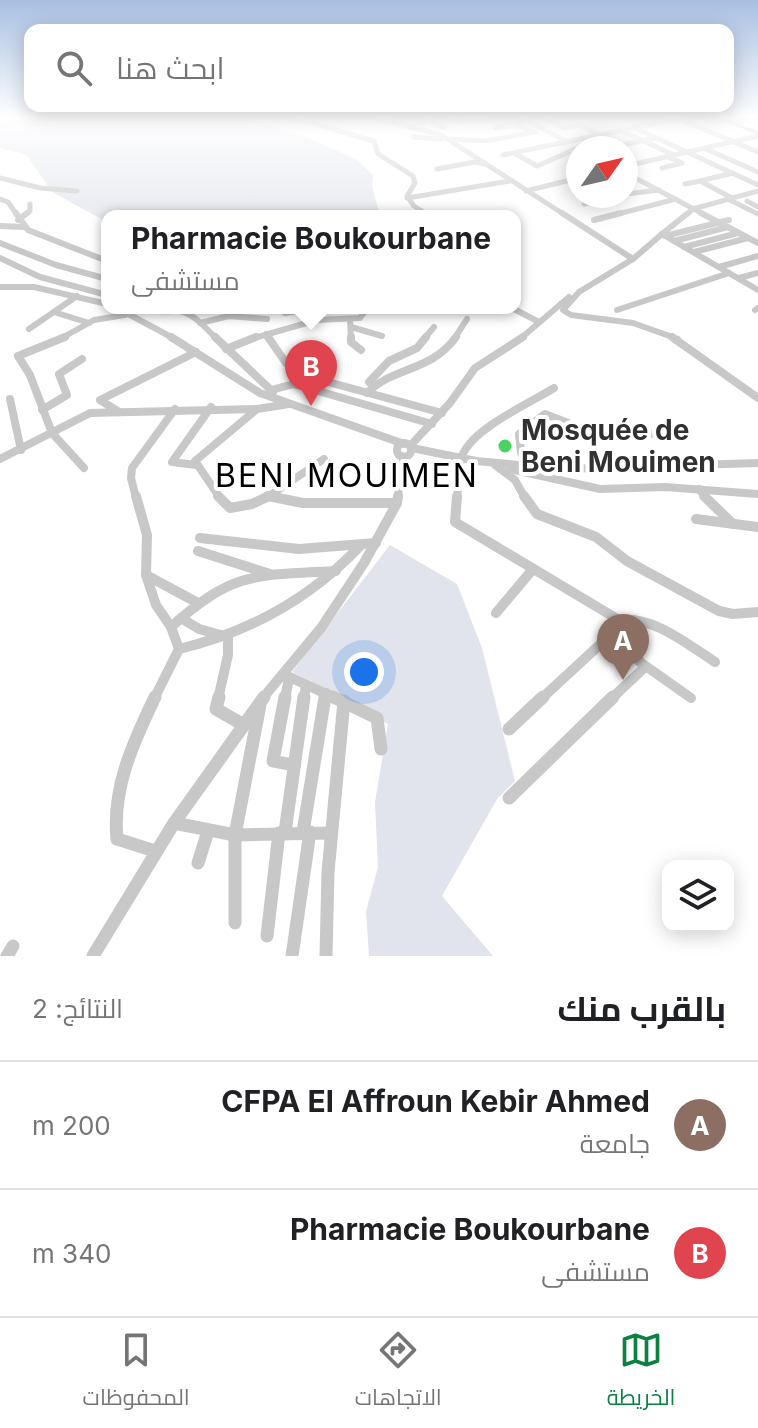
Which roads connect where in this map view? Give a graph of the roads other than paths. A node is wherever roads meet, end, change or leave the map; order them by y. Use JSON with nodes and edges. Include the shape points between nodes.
{"nodes":[{"id":1,"x":390,"y":162,"type":"edge"},
{"id":2,"x":485,"y":162,"type":"edge"},
{"id":3,"x":529,"y":162,"type":"edge"},
{"id":4,"x":549,"y":162,"type":"edge"},
{"id":5,"x":680,"y":162,"type":"edge"},
{"id":6,"x":707,"y":162,"type":"edge"},
{"id":7,"x":734,"y":162,"type":"joint"},
{"id":8,"x":489,"y":164,"type":"junction"},
{"id":9,"x":716,"y":166,"type":"junction"},
{"id":10,"x":662,"y":168,"type":"dead end"},
{"id":11,"x":437,"y":169,"type":"dead end"},
{"id":12,"x":758,"y":172,"type":"edge"},
{"id":13,"x":733,"y":173,"type":"junction"},
{"id":14,"x":0,"y":178,"type":"edge"},
{"id":15,"x":638,"y":179,"type":"edge"},
{"id":16,"x":510,"y":181,"type":"junction"},
{"id":17,"x":566,"y":181,"type":"edge"},
{"id":18,"x":700,"y":181,"type":"junction"},
{"id":19,"x":685,"y":184,"type":"dead end"},
{"id":20,"x":758,"y":185,"type":"edge"},
{"id":21,"x":659,"y":190,"type":"junction"},
{"id":22,"x":77,"y":191,"type":"dead end"},
{"id":23,"x":526,"y":191,"type":"junction"},
{"id":24,"x":758,"y":191,"type":"edge"},
{"id":25,"x":638,"y":193,"type":"edge"},
{"id":26,"x":407,"y":198,"type":"junction"},
{"id":27,"x":0,"y":199,"type":"edge"},
{"id":28,"x":676,"y":199,"type":"junction"},
{"id":29,"x":730,"y":199,"type":"junction"},
{"id":30,"x":747,"y":201,"type":"dead end"},
{"id":31,"x":638,"y":203,"type":"edge"},
{"id":32,"x":30,"y":204,"type":"dead end"},
{"id":33,"x":645,"y":207,"type":"junction"},
{"id":34,"x":758,"y":207,"type":"edge"},
{"id":35,"x":693,"y":209,"type":"junction"},
{"id":36,"x":422,"y":210,"type":"edge"},
{"id":37,"x":758,"y":214,"type":"edge"},
{"id":38,"x":18,"y":220,"type":"junction"},
{"id":39,"x":594,"y":220,"type":"dead end"},
{"id":40,"x":718,"y":222,"type":"junction"},
{"id":41,"x":728,"y":223,"type":"junction"},
{"id":42,"x":0,"y":226,"type":"edge"},
{"id":43,"x":24,"y":227,"type":"junction"},
{"id":44,"x":738,"y":233,"type":"junction"},
{"id":45,"x":664,"y":235,"type":"junction"},
{"id":46,"x":748,"y":238,"type":"junction"},
{"id":47,"x":674,"y":241,"type":"junction"},
{"id":48,"x":0,"y":243,"type":"edge"},
{"id":49,"x":758,"y":243,"type":"edge"},
{"id":50,"x":684,"y":247,"type":"junction"},
{"id":51,"x":694,"y":252,"type":"junction"},
{"id":52,"x":758,"y":256,"type":"edge"},
{"id":53,"x":0,"y":258,"type":"edge"},
{"id":54,"x":101,"y":259,"type":"edge"},
{"id":55,"x":633,"y":259,"type":"junction"},
{"id":56,"x":719,"y":267,"type":"junction"},
{"id":57,"x":729,"y":273,"type":"junction"},
{"id":58,"x":758,"y":273,"type":"edge"},
{"id":59,"x":101,"y":277,"type":"edge"},
{"id":60,"x":739,"y":278,"type":"junction"},
{"id":61,"x":0,"y":287,"type":"edge"},
{"id":62,"x":758,"y":290,"type":"edge"},
{"id":63,"x":579,"y":292,"type":"junction"},
{"id":64,"x":101,"y":293,"type":"edge"},
{"id":65,"x":77,"y":296,"type":"junction"},
{"id":66,"x":101,"y":302,"type":"edge"},
{"id":67,"x":617,"y":310,"type":"dead end"},
{"id":68,"x":54,"y":312,"type":"junction"},
{"id":69,"x":521,"y":313,"type":"edge"},
{"id":70,"x":130,"y":314,"type":"edge"},
{"id":71,"x":190,"y":314,"type":"edge"},
{"id":72,"x":209,"y":314,"type":"edge"},
{"id":73,"x":261,"y":314,"type":"edge"},
{"id":74,"x":364,"y":314,"type":"edge"},
{"id":75,"x":136,"y":317,"type":"junction"},
{"id":76,"x":267,"y":319,"type":"junction"},
{"id":77,"x":467,"y":319,"type":"dead end"},
{"id":78,"x":204,"y":322,"type":"junction"},
{"id":79,"x":539,"y":322,"type":"junction"},
{"id":80,"x":89,"y":323,"type":"junction"},
{"id":81,"x":350,"y":323,"type":"junction"},
{"id":82,"x":434,"y":327,"type":"dead end"},
{"id":83,"x":29,"y":329,"type":"dead end"},
{"id":84,"x":268,"y":333,"type":"junction"},
{"id":85,"x":382,"y":336,"type":"dead end"},
{"id":86,"x":226,"y":349,"type":"junction"},
{"id":87,"x":361,"y":350,"type":"dead end"},
{"id":88,"x":196,"y":352,"type":"junction"},
{"id":89,"x":82,"y":359,"type":"dead end"},
{"id":90,"x":286,"y":363,"type":"dead end"},
{"id":91,"x":297,"y":385,"type":"junction"},
{"id":92,"x":554,"y":388,"type":"dead end"},
{"id":93,"x":271,"y":390,"type":"junction"},
{"id":94,"x":367,"y":393,"type":"junction"},
{"id":95,"x":758,"y":398,"type":"edge"},
{"id":96,"x":10,"y":399,"type":"dead end"},
{"id":97,"x":286,"y":402,"type":"junction"},
{"id":98,"x":211,"y":407,"type":"junction"},
{"id":99,"x":175,"y":409,"type":"junction"},
{"id":100,"x":257,"y":409,"type":"junction"},
{"id":101,"x":42,"y":410,"type":"junction"},
{"id":102,"x":119,"y":412,"type":"junction"},
{"id":103,"x":442,"y":413,"type":"junction"},
{"id":104,"x":432,"y":424,"type":"junction"},
{"id":105,"x":52,"y":433,"type":"junction"},
{"id":106,"x":684,"y":435,"type":"dead end"},
{"id":107,"x":406,"y":449,"type":"junction"},
{"id":108,"x":21,"y":450,"type":"junction"},
{"id":109,"x":461,"y":458,"type":"junction"},
{"id":110,"x":0,"y":459,"type":"edge"},
{"id":111,"x":324,"y":459,"type":"dead end"},
{"id":112,"x":476,"y":461,"type":"junction"},
{"id":113,"x":758,"y":463,"type":"edge"},
{"id":114,"x":196,"y":465,"type":"junction"},
{"id":115,"x":495,"y":465,"type":"junction"},
{"id":116,"x":542,"y":467,"type":"junction"},
{"id":117,"x":84,"y":468,"type":"dead end"},
{"id":118,"x":699,"y":489,"type":"junction"},
{"id":119,"x":758,"y":494,"type":"edge"},
{"id":120,"x":268,"y":496,"type":"junction"},
{"id":121,"x":397,"y":503,"type":"junction"},
{"id":122,"x":696,"y":519,"type":"dead end"},
{"id":123,"x":733,"y":524,"type":"junction"},
{"id":124,"x":758,"y":527,"type":"edge"},
{"id":125,"x":200,"y":538,"type":"dead end"},
{"id":126,"x":376,"y":543,"type":"junction"},
{"id":127,"x":361,"y":545,"type":"junction"},
{"id":128,"x":198,"y":551,"type":"dead end"},
{"id":129,"x":533,"y":569,"type":"junction"},
{"id":130,"x":337,"y":571,"type":"junction"},
{"id":131,"x":270,"y":574,"type":"junction"},
{"id":132,"x":146,"y":575,"type":"junction"},
{"id":133,"x":198,"y":603,"type":"junction"},
{"id":134,"x":758,"y":612,"type":"edge"},
{"id":135,"x":496,"y":613,"type":"dead end"},
{"id":136,"x":181,"y":618,"type":"junction"},
{"id":137,"x":620,"y":623,"type":"junction"},
{"id":138,"x":171,"y":627,"type":"junction"},
{"id":139,"x":228,"y":637,"type":"junction"},
{"id":140,"x":179,"y":649,"type":"junction"},
{"id":141,"x":715,"y":662,"type":"dead end"},
{"id":142,"x":645,"y":667,"type":"junction"},
{"id":143,"x":286,"y":676,"type":"junction"},
{"id":144,"x":306,"y":685,"type":"junction"},
{"id":145,"x":326,"y":693,"type":"junction"},
{"id":146,"x":691,"y":698,"type":"dead end"},
{"id":147,"x":261,"y":701,"type":"junction"},
{"id":148,"x":344,"y":701,"type":"junction"},
{"id":149,"x":242,"y":724,"type":"junction"},
{"id":150,"x":509,"y":729,"type":"dead end"},
{"id":151,"x":381,"y":749,"type":"dead end"},
{"id":152,"x":293,"y":765,"type":"junction"},
{"id":153,"x":509,"y":798,"type":"dead end"},
{"id":154,"x":174,"y":823,"type":"junction"},
{"id":155,"x":208,"y":831,"type":"junction"},
{"id":156,"x":282,"y":832,"type":"junction"},
{"id":157,"x":306,"y":832,"type":"junction"},
{"id":158,"x":331,"y":833,"type":"junction"},
{"id":159,"x":235,"y":835,"type":"junction"},
{"id":160,"x":155,"y":851,"type":"junction"},
{"id":161,"x":198,"y":863,"type":"dead end"},
{"id":162,"x":235,"y":923,"type":"dead end"},
{"id":163,"x":267,"y":936,"type":"dead end"},
{"id":164,"x":93,"y":956,"type":"edge"},
{"id":165,"x":292,"y":956,"type":"edge"},
{"id":166,"x":326,"y":956,"type":"edge"}],
"edges":[{"from":1,"to":26,"type":"street","via":[[413,176]]},
{"from":2,"to":8,"type":"street"},
{"from":3,"to":4,"type":"street","via":[[537,166]]},
{"from":5,"to":10,"type":"street"},
{"from":6,"to":9,"type":"street"},
{"from":7,"to":9,"type":"street"},
{"from":7,"to":12,"type":"street"},
{"from":8,"to":11,"type":"street"},
{"from":8,"to":16,"type":"street"},
{"from":9,"to":13,"type":"street"},
{"from":13,"to":18,"type":"street"},
{"from":13,"to":20,"type":"street"},
{"from":14,"to":22,"type":"street"},
{"from":15,"to":21,"type":"street"},
{"from":16,"to":23,"type":"street"},
{"from":16,"to":26,"type":"street"},
{"from":17,"to":23,"type":"street"},
{"from":18,"to":19,"type":"street"},
{"from":18,"to":29,"type":"street"},
{"from":21,"to":25,"type":"street"},
{"from":21,"to":28,"type":"street"},
{"from":23,"to":55,"type":"street"},
{"from":24,"to":29,"type":"street"},
{"from":26,"to":36,"type":"street"},
{"from":27,"to":38,"type":"street","via":[[10,204]]},
{"from":28,"to":33,"type":"street"},
{"from":28,"to":35,"type":"street"},
{"from":29,"to":35,"type":"street"},
{"from":29,"to":37,"type":"street"},
{"from":30,"to":34,"type":"street"},
{"from":31,"to":33,"type":"street"},
{"from":32,"to":38,"type":"street","via":[[30,211]]},
{"from":33,"to":39,"type":"street"},
{"from":35,"to":40,"type":"street"},
{"from":35,"to":45,"type":"street"},
{"from":38,"to":43,"type":"street"},
{"from":40,"to":41,"type":"street"},
{"from":40,"to":45,"type":"street"},
{"from":41,"to":44,"type":"street"},
{"from":41,"to":47,"type":"street"},
{"from":42,"to":43,"type":"street"},
{"from":43,"to":54,"type":"street"},
{"from":44,"to":46,"type":"street"},
{"from":44,"to":50,"type":"street"},
{"from":45,"to":47,"type":"street"},
{"from":45,"to":55,"type":"street"},
{"from":46,"to":49,"type":"street"},
{"from":46,"to":51,"type":"street"},
{"from":47,"to":50,"type":"street"},
{"from":48,"to":59,"type":"street"},
{"from":50,"to":51,"type":"street"},
{"from":51,"to":56,"type":"street"},
{"from":52,"to":56,"type":"street"},
{"from":53,"to":64,"type":"street","via":[[40,277]]},
{"from":55,"to":63,"type":"street"},
{"from":56,"to":57,"type":"street"},
{"from":57,"to":60,"type":"street"},
{"from":57,"to":67,"type":"street"},
{"from":58,"to":60,"type":"street"},
{"from":60,"to":62,"type":"street"},
{"from":61,"to":65,"type":"street"},
{"from":63,"to":79,"type":"street"},
{"from":63,"to":95,"type":"street","via":[[564,307],[566,313],[667,334]]},
{"from":65,"to":66,"type":"street"},
{"from":65,"to":68,"type":"street"},
{"from":68,"to":80,"type":"street"},
{"from":68,"to":83,"type":"street"},
{"from":69,"to":79,"type":"street"},
{"from":70,"to":75,"type":"street"},
{"from":71,"to":78,"type":"street"},
{"from":72,"to":78,"type":"street"},
{"from":73,"to":76,"type":"street"},
{"from":74,"to":81,"type":"street"},
{"from":75,"to":80,"type":"street","via":[[113,315]]},
{"from":75,"to":88,"type":"street"},
{"from":76,"to":78,"type":"street","via":[[229,316]]},
{"from":76,"to":84,"type":"street"},
{"from":77,"to":94,"type":"street","via":[[437,358],[376,384]]},
{"from":78,"to":86,"type":"street"},
{"from":79,"to":103,"type":"street","via":[[475,368]]},
{"from":80,"to":101,"type":"street","via":[[18,356]]},
{"from":81,"to":84,"type":"street","via":[[324,319]]},
{"from":81,"to":85,"type":"street"},
{"from":81,"to":87,"type":"street","via":[[351,342]]},
{"from":82,"to":94,"type":"street","via":[[417,348],[389,361],[368,384]]},
{"from":84,"to":86,"type":"street"},
{"from":84,"to":90,"type":"street"},
{"from":86,"to":93,"type":"street"},
{"from":88,"to":97,"type":"street","via":[[250,387]]},
{"from":88,"to":102,"type":"street","via":[[100,400]]},
{"from":89,"to":101,"type":"street","via":[[59,374],[67,395]]},
{"from":91,"to":93,"type":"street"},
{"from":91,"to":94,"type":"street","via":[[317,379]]},
{"from":91,"to":104,"type":"street"},
{"from":92,"to":109,"type":"street","via":[[477,435]]},
{"from":93,"to":97,"type":"street"},
{"from":94,"to":103,"type":"street"},
{"from":96,"to":108,"type":"street"},
{"from":97,"to":100,"type":"street"},
{"from":97,"to":107,"type":"street"},
{"from":98,"to":99,"type":"street"},
{"from":98,"to":100,"type":"street"},
{"from":98,"to":114,"type":"street","via":[[172,462]]},
{"from":99,"to":102,"type":"street"},
{"from":99,"to":132,"type":"street","via":[[131,473],[147,535]]},
{"from":100,"to":114,"type":"street","via":[[197,458]]},
{"from":101,"to":105,"type":"street"},
{"from":102,"to":105,"type":"street","via":[[90,413]]},
{"from":103,"to":104,"type":"street"},
{"from":104,"to":107,"type":"street"},
{"from":105,"to":108,"type":"street"},
{"from":105,"to":117,"type":"street"},
{"from":106,"to":116,"type":"street","via":[[577,427],[545,414],[519,434],[521,453],[536,458]]},
{"from":107,"to":109,"type":"street"},
{"from":107,"to":121,"type":"street"},
{"from":108,"to":110,"type":"street"},
{"from":109,"to":112,"type":"street"},
{"from":109,"to":129,"type":"street","via":[[455,522]]},
{"from":111,"to":120,"type":"street"},
{"from":112,"to":115,"type":"street"},
{"from":112,"to":116,"type":"street"},
{"from":113,"to":116,"type":"street"},
{"from":114,"to":120,"type":"street","via":[[230,508]]},
{"from":115,"to":118,"type":"street","via":[[600,489]]},
{"from":115,"to":134,"type":"street","via":[[515,480],[530,507],[544,518],[596,537],[627,561],[719,611]]},
{"from":118,"to":119,"type":"street"},
{"from":118,"to":123,"type":"street"},
{"from":120,"to":121,"type":"street","via":[[303,503]]},
{"from":121,"to":126,"type":"street"},
{"from":122,"to":123,"type":"street"},
{"from":123,"to":124,"type":"street"},
{"from":125,"to":127,"type":"street","via":[[299,549]]},
{"from":126,"to":127,"type":"street"},
{"from":126,"to":143,"type":"street"},
{"from":127,"to":130,"type":"street"},
{"from":128,"to":131,"type":"street"},
{"from":129,"to":135,"type":"street"},
{"from":129,"to":137,"type":"street"},
{"from":130,"to":131,"type":"street"},
{"from":130,"to":139,"type":"street"},
{"from":131,"to":133,"type":"street","via":[[229,583]]},
{"from":132,"to":133,"type":"street"},
{"from":132,"to":138,"type":"street"},
{"from":133,"to":136,"type":"street"},
{"from":136,"to":138,"type":"street"},
{"from":136,"to":139,"type":"street"},
{"from":137,"to":141,"type":"street","via":[[634,618],[649,623]]},
{"from":137,"to":142,"type":"street"},
{"from":137,"to":150,"type":"street"},
{"from":138,"to":140,"type":"street"},
{"from":139,"to":140,"type":"street"},
{"from":139,"to":149,"type":"street","via":[[216,709]]},
{"from":140,"to":160,"type":"street","via":[[128,757],[116,811],[117,839]]},
{"from":142,"to":146,"type":"street"},
{"from":142,"to":153,"type":"street"},
{"from":143,"to":144,"type":"street"},
{"from":143,"to":147,"type":"street"},
{"from":143,"to":152,"type":"street","via":[[273,761]]},
{"from":144,"to":145,"type":"street"},
{"from":144,"to":152,"type":"street"},
{"from":145,"to":148,"type":"street"},
{"from":145,"to":157,"type":"street"},
{"from":147,"to":149,"type":"street"},
{"from":147,"to":159,"type":"street"},
{"from":148,"to":151,"type":"street","via":[[377,718]]},
{"from":148,"to":158,"type":"street"},
{"from":149,"to":154,"type":"street"},
{"from":152,"to":156,"type":"street"},
{"from":154,"to":155,"type":"street"},
{"from":154,"to":160,"type":"street"},
{"from":155,"to":159,"type":"street"},
{"from":155,"to":161,"type":"street"},
{"from":156,"to":157,"type":"street"},
{"from":156,"to":159,"type":"street"},
{"from":156,"to":163,"type":"street"},
{"from":157,"to":158,"type":"street"},
{"from":157,"to":165,"type":"street"},
{"from":158,"to":166,"type":"street"},
{"from":159,"to":162,"type":"street"},
{"from":160,"to":164,"type":"street"}]}
